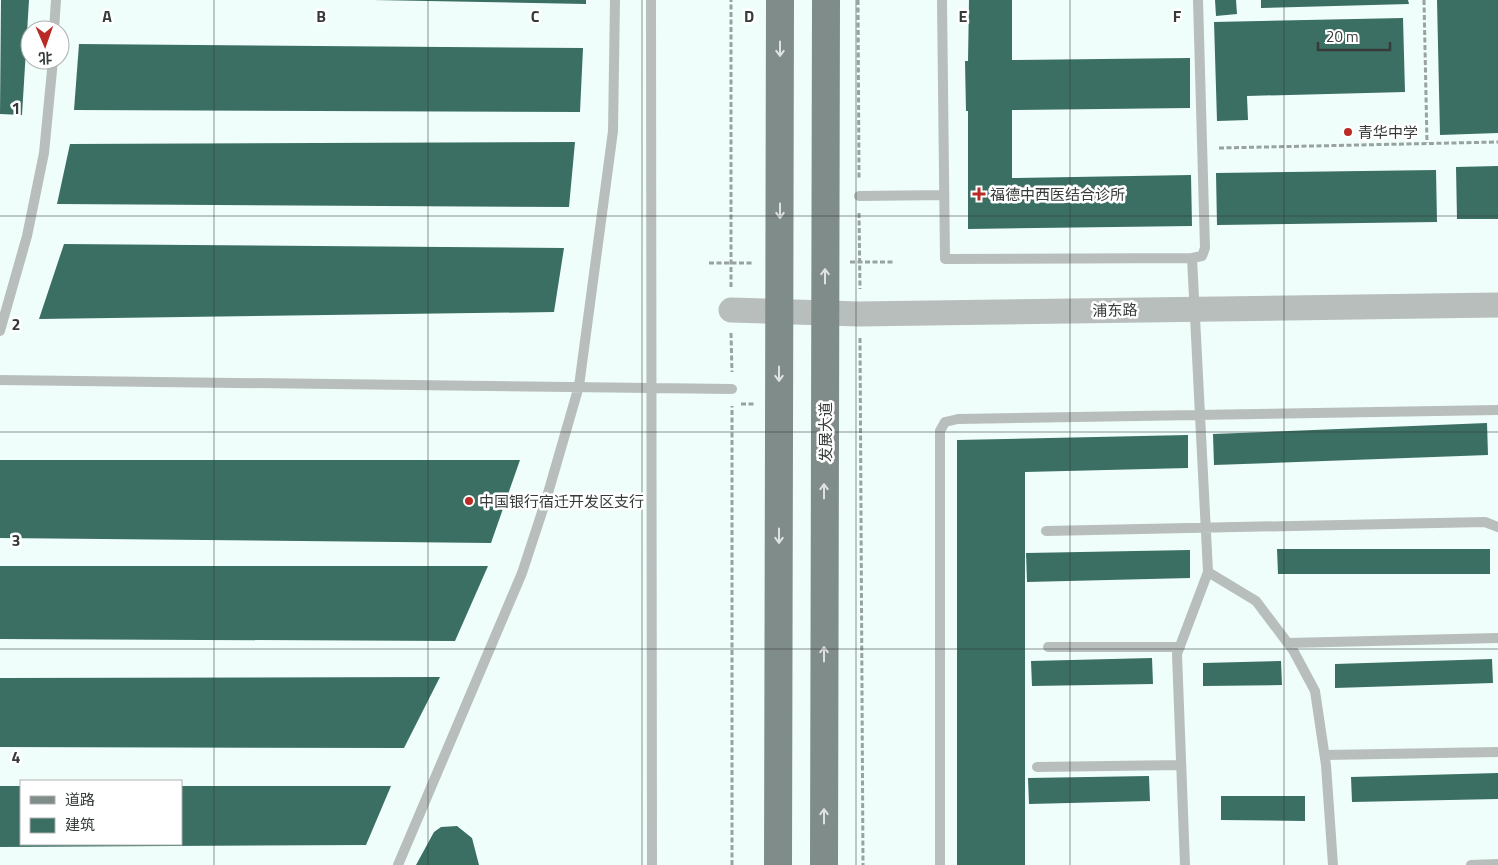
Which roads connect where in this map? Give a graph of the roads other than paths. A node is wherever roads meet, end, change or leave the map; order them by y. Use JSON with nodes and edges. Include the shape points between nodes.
{"nodes":[{"id":1,"x":56,"y":0,"type":"edge"},
{"id":2,"x":615,"y":0,"type":"edge"},
{"id":3,"x":651,"y":0,"type":"edge"},
{"id":4,"x":780,"y":0,"type":"edge"},
{"id":5,"x":826,"y":0,"type":"edge"},
{"id":6,"x":942,"y":0,"type":"edge"},
{"id":7,"x":1198,"y":0,"type":"edge"},
{"id":8,"x":55,"y":20,"type":"edge"},
{"id":9,"x":52,"y":70,"type":"edge"},
{"id":10,"x":944,"y":195,"type":"junction"},
{"id":11,"x":859,"y":196,"type":"road end"},
{"id":12,"x":1192,"y":258,"type":"junction"},
{"id":13,"x":1498,"y":305,"type":"edge"},
{"id":14,"x":1195,"y":309,"type":"junction"},
{"id":15,"x":731,"y":310,"type":"road end"},
{"id":16,"x":779,"y":312,"type":"junction"},
{"id":17,"x":825,"y":313,"type":"junction"},
{"id":18,"x":0,"y":332,"type":"edge"},
{"id":19,"x":0,"y":380,"type":"edge"},
{"id":20,"x":579,"y":386,"type":"junction"},
{"id":21,"x":652,"y":387,"type":"junction"},
{"id":22,"x":732,"y":389,"type":"road end"},
{"id":23,"x":1498,"y":410,"type":"edge"},
{"id":24,"x":1200,"y":416,"type":"junction"},
{"id":25,"x":1498,"y":527,"type":"edge"},
{"id":26,"x":1205,"y":529,"type":"junction"},
{"id":27,"x":1046,"y":531,"type":"dead end"},
{"id":28,"x":1208,"y":572,"type":"junction"},
{"id":29,"x":1498,"y":638,"type":"edge"},
{"id":30,"x":1288,"y":643,"type":"junction"},
{"id":31,"x":1048,"y":647,"type":"dead end"},
{"id":32,"x":1180,"y":647,"type":"junction"},
{"id":33,"x":1498,"y":752,"type":"edge"},
{"id":34,"x":1325,"y":755,"type":"junction"},
{"id":35,"x":1181,"y":765,"type":"junction"},
{"id":36,"x":1037,"y":767,"type":"dead end"},
{"id":37,"x":1498,"y":864,"type":"edge"},
{"id":38,"x":398,"y":865,"type":"edge"},
{"id":39,"x":652,"y":865,"type":"edge"},
{"id":40,"x":778,"y":865,"type":"edge"},
{"id":41,"x":824,"y":865,"type":"edge"},
{"id":42,"x":940,"y":865,"type":"edge"},
{"id":43,"x":1185,"y":865,"type":"edge"},
{"id":44,"x":1332,"y":865,"type":"edge"},
{"id":45,"x":1471,"y":865,"type":"edge"}],
"edges":[{"from":1,"to":8,"type":"lane"},
{"from":2,"to":20,"type":"lane","via":[[613,131]]},
{"from":3,"to":21,"type":"lane"},
{"from":4,"to":16,"type":"main road","one_way":true},
{"from":17,"to":5,"type":"main road","name":"发展大道","one_way":true},
{"from":6,"to":10,"type":"lane"},
{"from":7,"to":12,"type":"lane","via":[[1205,248],[1202,256]]},
{"from":9,"to":18,"type":"lane","via":[[44,153],[27,236]]},
{"from":10,"to":11,"type":"lane"},
{"from":10,"to":12,"type":"lane","via":[[945,259]]},
{"from":12,"to":14,"type":"lane"},
{"from":13,"to":14,"type":"street","name":"浦东路"},
{"from":14,"to":17,"type":"street","name":"浦东路"},
{"from":14,"to":24,"type":"lane"},
{"from":15,"to":16,"type":"street","name":"浦东路"},
{"from":16,"to":17,"type":"street","name":"浦东路"},
{"from":16,"to":40,"type":"main road","one_way":true},
{"from":41,"to":17,"type":"main road","name":"发展大道","one_way":true},
{"from":19,"to":20,"type":"lane"},
{"from":20,"to":21,"type":"lane"},
{"from":20,"to":38,"type":"lane","via":[[522,572]]},
{"from":21,"to":22,"type":"lane"},
{"from":21,"to":39,"type":"lane"},
{"from":23,"to":24,"type":"lane"},
{"from":24,"to":26,"type":"lane"},
{"from":24,"to":42,"type":"lane","via":[[958,419],[945,422],[940,431]]},
{"from":25,"to":26,"type":"lane","via":[[1485,522]]},
{"from":26,"to":27,"type":"lane"},
{"from":26,"to":28,"type":"lane"},
{"from":28,"to":30,"type":"lane","via":[[1256,601]]},
{"from":28,"to":32,"type":"lane"},
{"from":29,"to":30,"type":"lane"},
{"from":30,"to":34,"type":"lane","via":[[1315,692]]},
{"from":31,"to":32,"type":"lane"},
{"from":32,"to":35,"type":"lane","via":[[1177,654]]},
{"from":33,"to":34,"type":"lane"},
{"from":34,"to":44,"type":"lane"},
{"from":35,"to":36,"type":"lane"},
{"from":35,"to":43,"type":"lane"},
{"from":37,"to":45,"type":"lane"}]}
